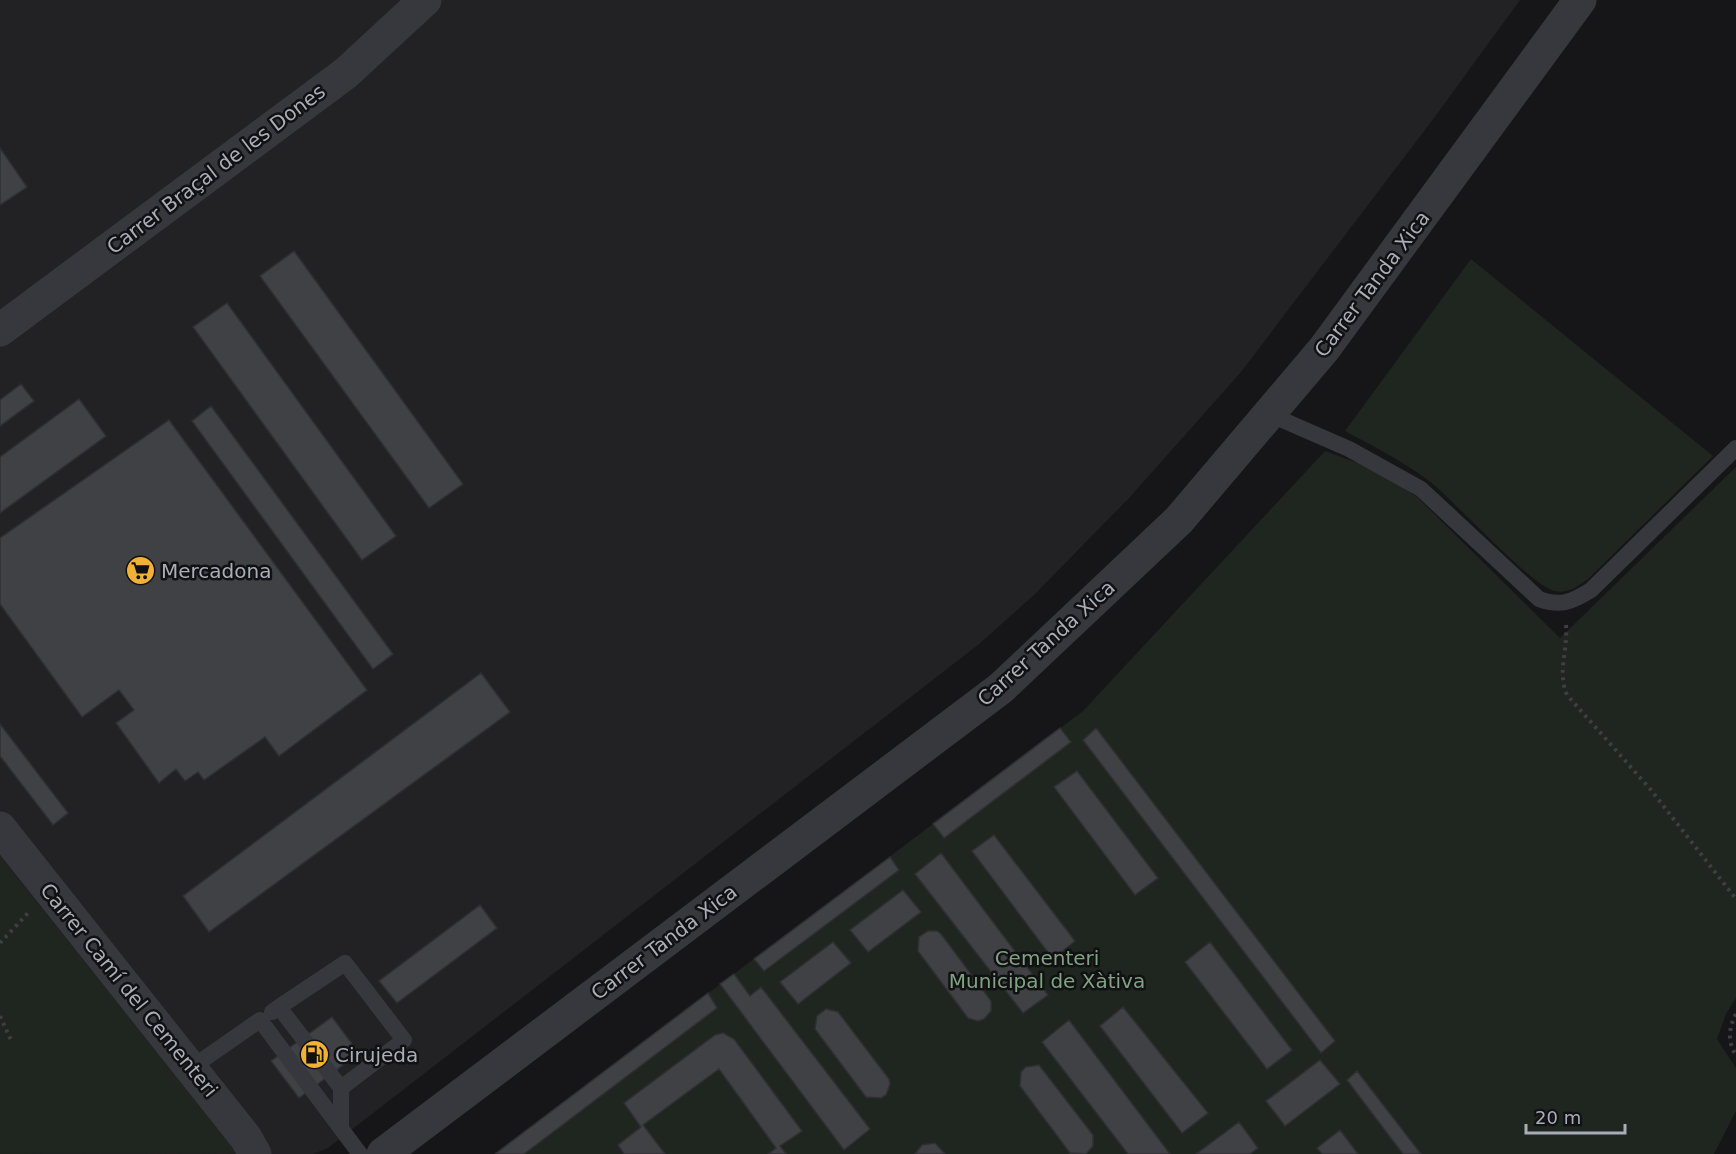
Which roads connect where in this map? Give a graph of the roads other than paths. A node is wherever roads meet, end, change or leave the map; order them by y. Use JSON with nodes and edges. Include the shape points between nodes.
{"nodes":[{"id":1,"x":425,"y":0,"type":"edge"},
{"id":2,"x":1580,"y":0,"type":"edge"},
{"id":3,"x":0,"y":330,"type":"edge"},
{"id":4,"x":1269,"y":414,"type":"junction"},
{"id":5,"x":1736,"y":448,"type":"edge"},
{"id":6,"x":0,"y":828,"type":"edge"},
{"id":7,"x":279,"y":1006,"type":"junction"},
{"id":8,"x":260,"y":1020,"type":"junction"},
{"id":9,"x":191,"y":1068,"type":"junction"},
{"id":10,"x":341,"y":1088,"type":"junction"},
{"id":11,"x":341,"y":1128,"type":"junction"},
{"id":12,"x":255,"y":1154,"type":"edge"},
{"id":13,"x":360,"y":1154,"type":"edge"},
{"id":14,"x":383,"y":1154,"type":"edge"}],
"edges":[{"from":1,"to":3,"type":"street","name":"Carrer Braçal de les Dones","via":[[346,73]]},
{"from":2,"to":4,"type":"street","name":"Carrer Tanda Xica","via":[[1324,349]]},
{"from":4,"to":5,"type":"lane","via":[[1349,449],[1421,489],[1539,599],[1551,604],[1564,604],[1591,590]]},
{"from":4,"to":14,"type":"street","name":"Carrer Tanda Xica","via":[[1179,520],[1001,688]]},
{"from":6,"to":9,"type":"street","name":"Carrer Camí del Cementeri"},
{"from":7,"to":8,"type":"lane"},
{"from":7,"to":10,"type":"lane"},
{"from":7,"to":10,"type":"lane","via":[[345,963],[404,1040]]},
{"from":8,"to":9,"type":"lane"},
{"from":8,"to":11,"type":"lane"},
{"from":9,"to":12,"type":"street","name":"Carrer Camí del Cementeri"},
{"from":10,"to":11,"type":"lane"},
{"from":11,"to":13,"type":"lane"}]}
